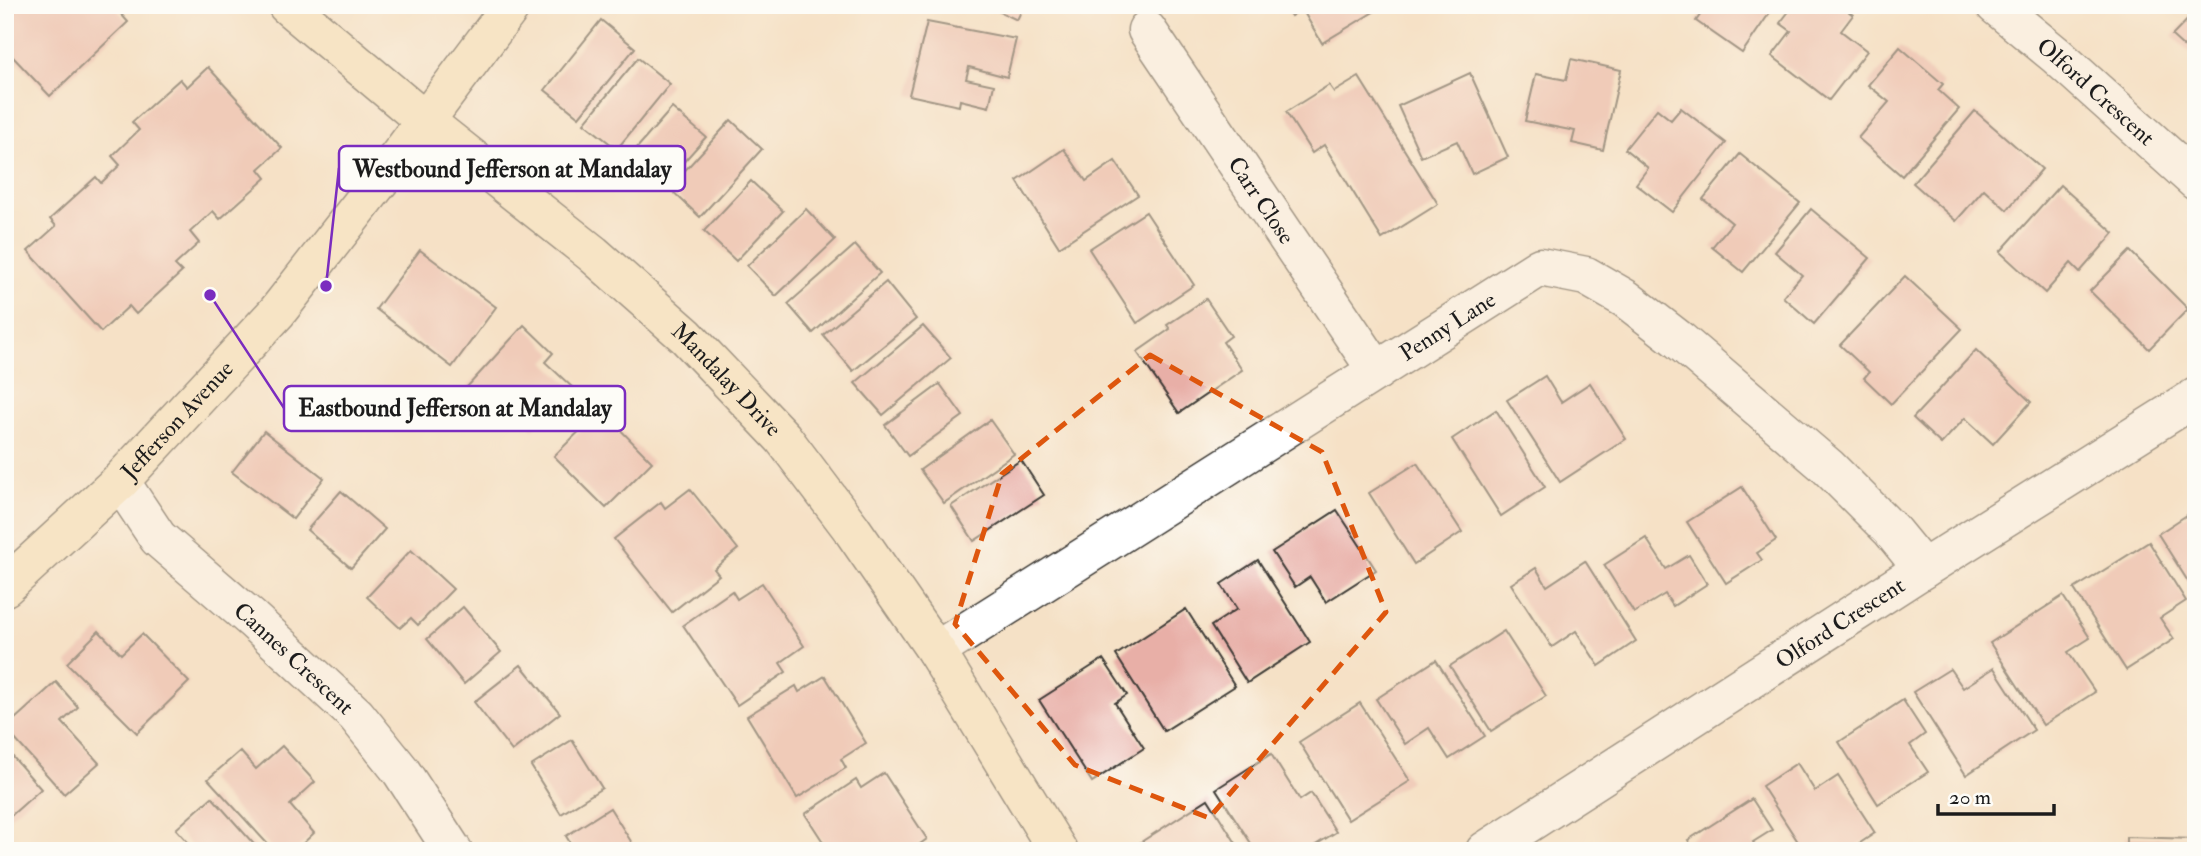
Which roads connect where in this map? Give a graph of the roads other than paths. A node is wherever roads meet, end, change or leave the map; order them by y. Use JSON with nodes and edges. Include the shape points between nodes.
{"nodes":[{"id":1,"x":287,"y":5,"type":"edge"},
{"id":2,"x":512,"y":5,"type":"edge"},
{"id":3,"x":1995,"y":5,"type":"edge"},
{"id":4,"x":1147,"y":30,"type":"dead end"},
{"id":5,"x":425,"y":121,"type":"junction"},
{"id":6,"x":2196,"y":181,"type":"edge"},
{"id":7,"x":1377,"y":371,"type":"junction"},
{"id":8,"x":2196,"y":397,"type":"edge"},
{"id":9,"x":120,"y":481,"type":"junction"},
{"id":10,"x":1923,"y":569,"type":"junction"},
{"id":11,"x":5,"y":587,"type":"edge"},
{"id":12,"x":936,"y":651,"type":"junction"},
{"id":13,"x":453,"y":851,"type":"edge"},
{"id":14,"x":1058,"y":851,"type":"edge"},
{"id":15,"x":1485,"y":851,"type":"edge"}],
"edges":[{"from":1,"to":5,"type":"street","name":"Mandalay Drive"},
{"from":2,"to":5,"type":"street","name":"Jefferson Avenue"},
{"from":3,"to":6,"type":"street","name":"Olford Crescent"},
{"from":4,"to":7,"type":"street","name":"Carr Close"},
{"from":5,"to":9,"type":"street","name":"Jefferson Avenue","via":[[277,312]]},
{"from":5,"to":12,"type":"street","name":"Mandalay Drive","via":[[593,254],[686,335],[783,438]]},
{"from":7,"to":10,"type":"street","name":"Penny Lane","via":[[1540,267],[1586,276],[1626,299],[1679,340],[1828,467]]},
{"from":7,"to":12,"type":"street","name":"Penny Lane"},
{"from":8,"to":10,"type":"street","name":"Olford Crescent"},
{"from":9,"to":11,"type":"street","name":"Jefferson Avenue"},
{"from":9,"to":13,"type":"street","name":"Cannes Crescent","via":[[158,538],[356,715],[401,771]]},
{"from":10,"to":15,"type":"street","name":"Olford Crescent"},
{"from":12,"to":14,"type":"street","name":"Mandalay Drive"}]}
